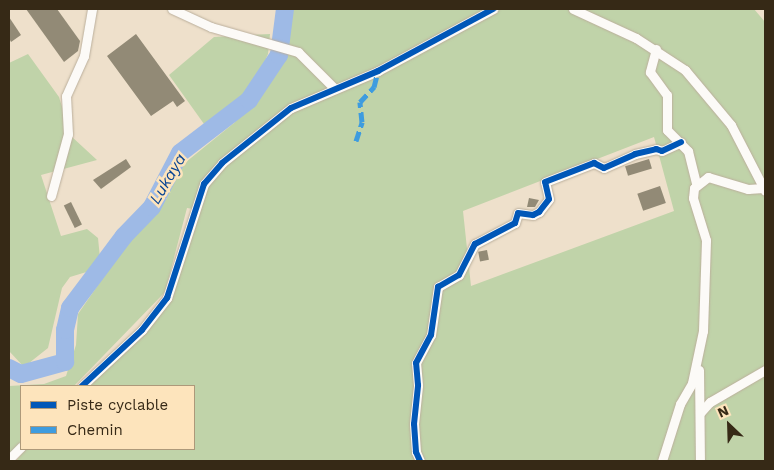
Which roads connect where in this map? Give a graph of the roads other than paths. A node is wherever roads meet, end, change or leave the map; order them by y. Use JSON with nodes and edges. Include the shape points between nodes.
{"nodes":[{"id":1,"x":92,"y":9,"type":"edge"},
{"id":2,"x":172,"y":9,"type":"edge"},
{"id":3,"x":493,"y":9,"type":"edge"},
{"id":4,"x":573,"y":9,"type":"edge"},
{"id":5,"x":656,"y":49,"type":"junction"},
{"id":6,"x":335,"y":90,"type":"junction"},
{"id":7,"x":682,"y":142,"type":"junction"},
{"id":8,"x":696,"y":184,"type":"junction"},
{"id":9,"x":764,"y":190,"type":"edge"},
{"id":10,"x":52,"y":196,"type":"dead end"},
{"id":11,"x":699,"y":360,"type":"junction"},
{"id":12,"x":765,"y":370,"type":"edge"},
{"id":13,"x":83,"y":385,"type":"edge"},
{"id":14,"x":700,"y":413,"type":"junction"},
{"id":15,"x":20,"y":448,"type":"edge"},
{"id":16,"x":9,"y":459,"type":"edge"},
{"id":17,"x":420,"y":461,"type":"edge"},
{"id":18,"x":662,"y":461,"type":"edge"},
{"id":19,"x":700,"y":461,"type":"edge"}],
"edges":[{"from":1,"to":10,"type":"street","via":[[84,56],[66,96],[68,134]]},
{"from":2,"to":6,"type":"street","via":[[211,27],[298,52]]},
{"from":3,"to":6,"type":"street","via":[[459,24],[395,63]]},
{"from":4,"to":5,"type":"street"},
{"from":5,"to":7,"type":"street","via":[[650,72],[667,95],[667,130]]},
{"from":5,"to":9,"type":"street","via":[[685,70],[729,122]]},
{"from":6,"to":13,"type":"street","via":[[308,100],[276,118],[210,175],[193,214],[166,298],[142,330]]},
{"from":7,"to":8,"type":"street","via":[[688,151]]},
{"from":7,"to":17,"type":"street","via":[[662,151],[656,148],[635,154],[604,168],[594,163],[544,182],[549,199],[539,212],[533,215],[518,213],[515,223],[475,244],[459,275],[438,287],[431,335],[416,363],[418,385],[414,424],[416,452]]},
{"from":8,"to":9,"type":"street","via":[[708,177],[748,189]]},
{"from":8,"to":11,"type":"street","via":[[693,198],[706,240],[707,273]]},
{"from":11,"to":14,"type":"street"},
{"from":11,"to":18,"type":"street","via":[[670,429]]},
{"from":12,"to":14,"type":"street","via":[[710,402]]},
{"from":14,"to":19,"type":"street"},
{"from":15,"to":16,"type":"street"}]}
